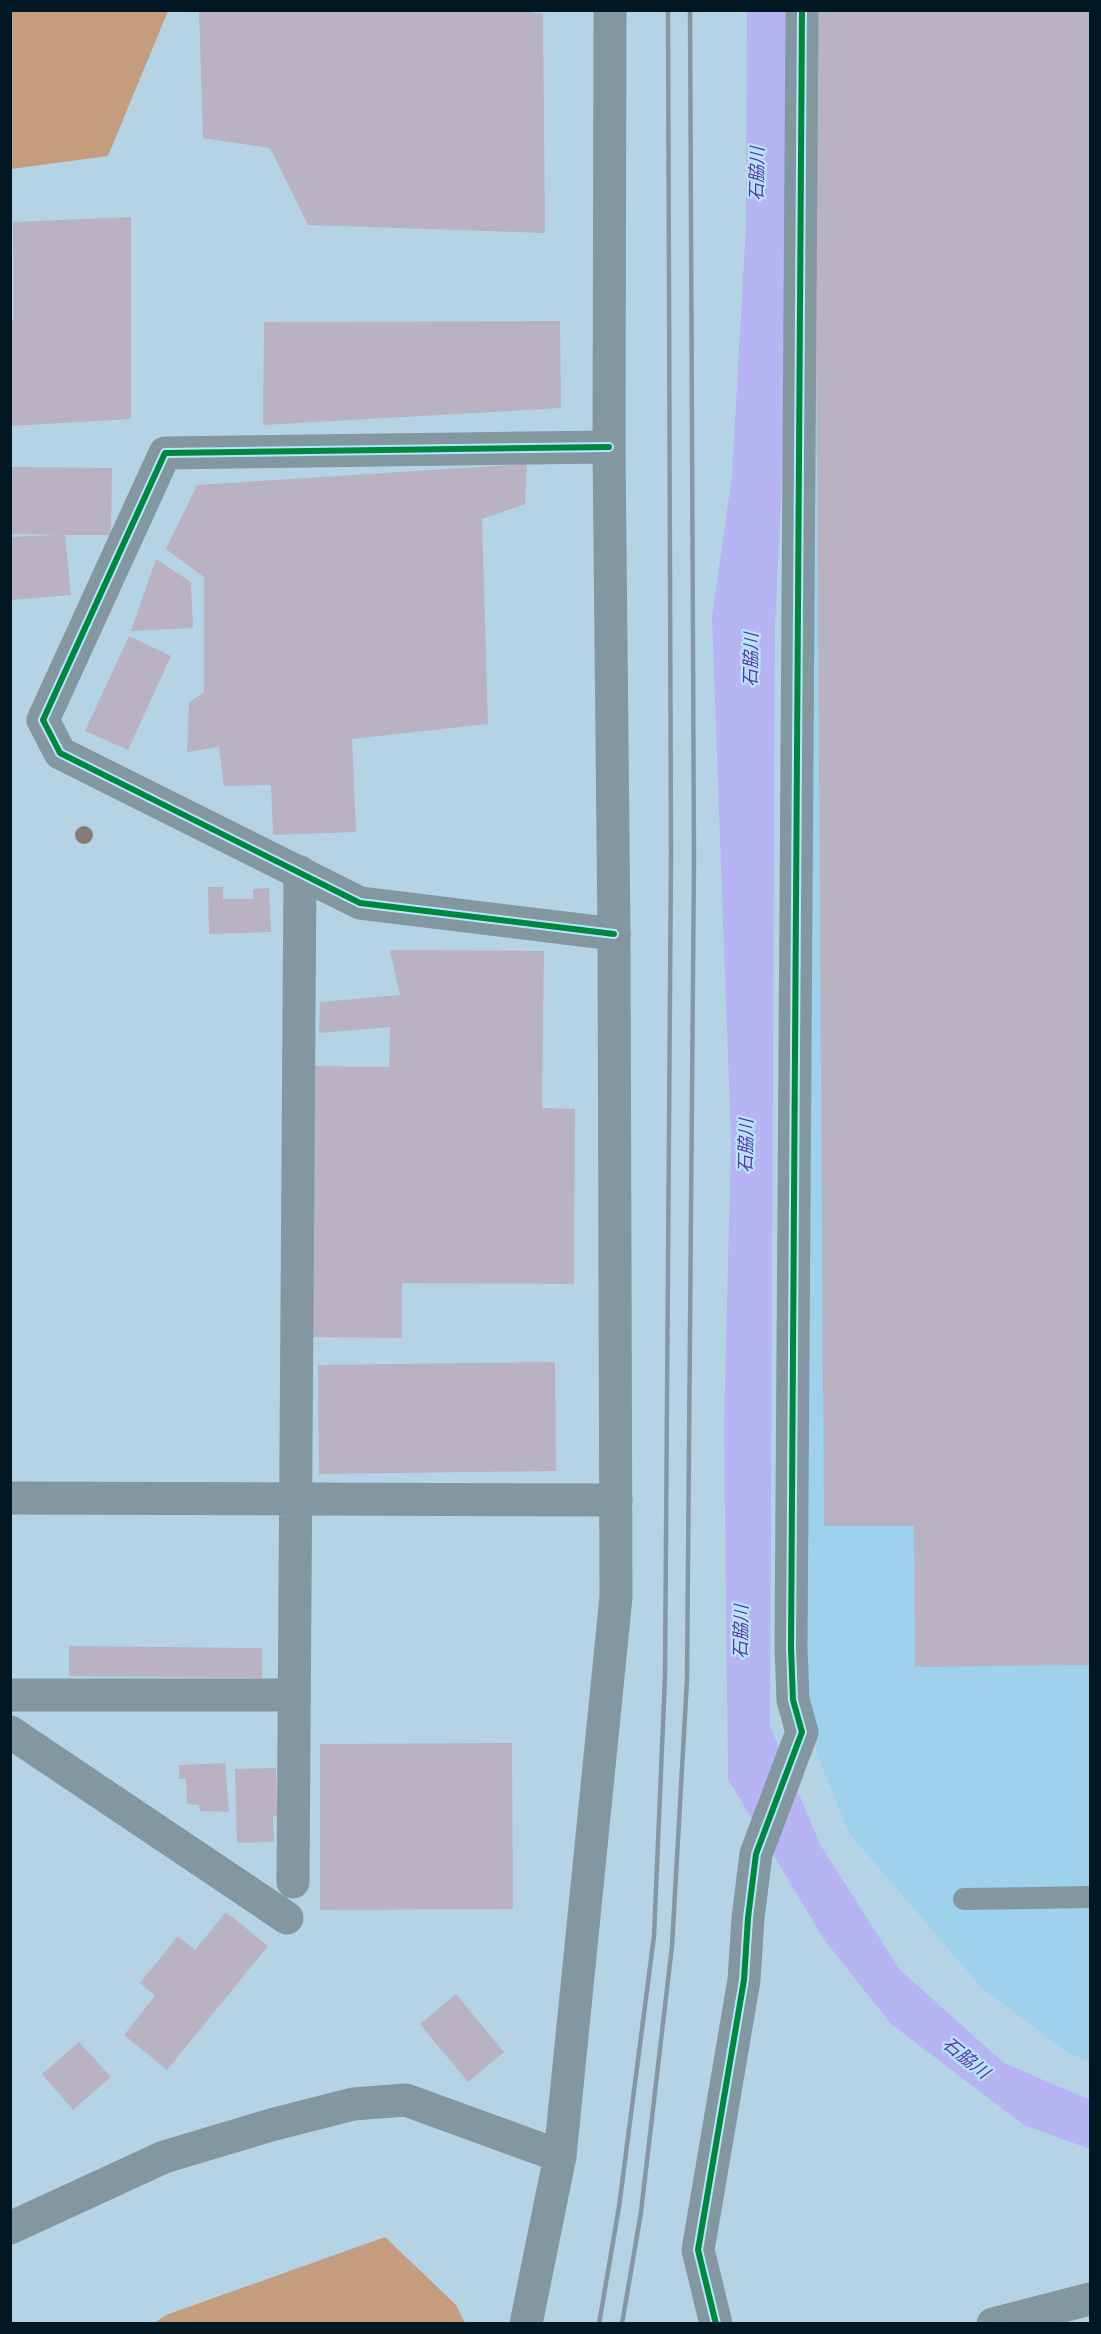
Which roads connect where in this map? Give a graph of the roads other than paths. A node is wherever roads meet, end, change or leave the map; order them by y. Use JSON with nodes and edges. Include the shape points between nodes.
{"nodes":[{"id":1,"x":610,"y":10,"type":"edge"},
{"id":2,"x":802,"y":10,"type":"edge"},
{"id":3,"x":609,"y":447,"type":"junction"},
{"id":4,"x":300,"y":872,"type":"junction"},
{"id":5,"x":614,"y":934,"type":"junction"},
{"id":6,"x":10,"y":1498,"type":"edge"},
{"id":7,"x":295,"y":1499,"type":"junction"},
{"id":8,"x":616,"y":1500,"type":"junction"},
{"id":9,"x":10,"y":1695,"type":"edge"},
{"id":10,"x":293,"y":1695,"type":"junction"},
{"id":11,"x":10,"y":1732,"type":"edge"},
{"id":12,"x":293,"y":1882,"type":"dead end"},
{"id":13,"x":1090,"y":1897,"type":"edge"},
{"id":14,"x":964,"y":1899,"type":"dead end"},
{"id":15,"x":288,"y":1918,"type":"dead end"},
{"id":16,"x":560,"y":2156,"type":"junction"},
{"id":17,"x":10,"y":2228,"type":"edge"},
{"id":18,"x":1090,"y":2299,"type":"edge"},
{"id":19,"x":526,"y":2324,"type":"edge"},
{"id":20,"x":716,"y":2324,"type":"edge"},
{"id":21,"x":993,"y":2324,"type":"edge"}],
"edges":[{"from":1,"to":3,"type":"street"},
{"from":2,"to":20,"type":"street","via":[[791,1648],[793,1700],[802,1732],[756,1854],[744,1980],[698,2250]]},
{"from":3,"to":4,"type":"street","via":[[165,453],[43,720],[60,753]]},
{"from":3,"to":5,"type":"street"},
{"from":4,"to":5,"type":"street","via":[[360,903]]},
{"from":4,"to":7,"type":"street"},
{"from":5,"to":8,"type":"street"},
{"from":6,"to":7,"type":"street"},
{"from":7,"to":8,"type":"street"},
{"from":7,"to":10,"type":"street"},
{"from":8,"to":16,"type":"street","via":[[616,1598]]},
{"from":9,"to":10,"type":"street"},
{"from":10,"to":12,"type":"street"},
{"from":11,"to":15,"type":"street"},
{"from":13,"to":14,"type":"lane"},
{"from":16,"to":17,"type":"street","via":[[406,2100],[353,2104],[164,2157]]},
{"from":16,"to":19,"type":"street"},
{"from":18,"to":21,"type":"street"}]}
